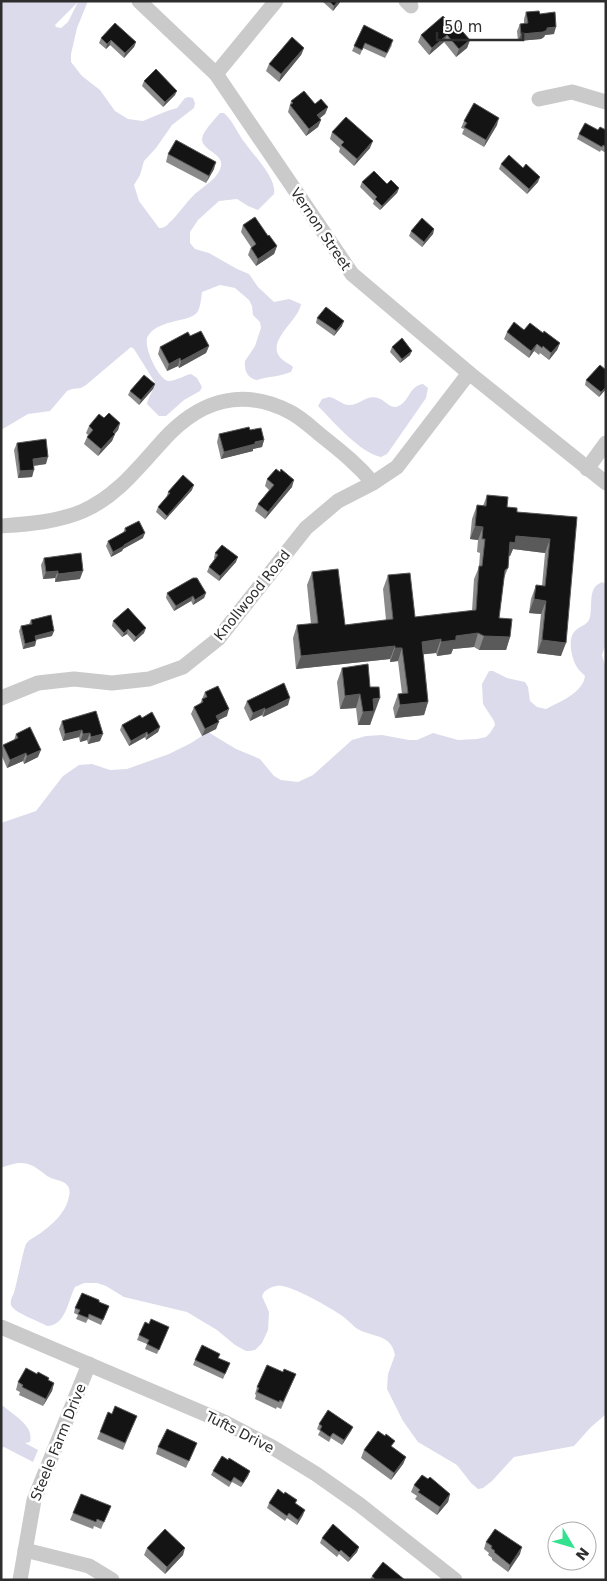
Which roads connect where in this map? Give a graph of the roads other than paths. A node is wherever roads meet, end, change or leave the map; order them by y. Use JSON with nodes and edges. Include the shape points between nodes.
{"nodes":[{"id":1,"x":139,"y":1,"type":"edge"},
{"id":2,"x":276,"y":1,"type":"edge"},
{"id":3,"x":216,"y":74,"type":"junction"},
{"id":4,"x":540,"y":99,"type":"dead end"},
{"id":5,"x":606,"y":102,"type":"edge"},
{"id":6,"x":468,"y":373,"type":"junction"},
{"id":7,"x":606,"y":443,"type":"edge"},
{"id":8,"x":587,"y":469,"type":"junction"},
{"id":9,"x":373,"y":483,"type":"junction"},
{"id":10,"x":606,"y":483,"type":"edge"},
{"id":11,"x":1,"y":526,"type":"edge"},
{"id":12,"x":1,"y":698,"type":"edge"},
{"id":13,"x":1,"y":1327,"type":"edge"},
{"id":14,"x":89,"y":1364,"type":"junction"},
{"id":15,"x":25,"y":1550,"type":"junction"},
{"id":16,"x":20,"y":1580,"type":"edge"},
{"id":17,"x":112,"y":1580,"type":"edge"},
{"id":18,"x":455,"y":1580,"type":"edge"}],
"edges":[{"from":1,"to":3,"type":"street","name":"Vernon Street"},
{"from":2,"to":3,"type":"street"},
{"from":3,"to":6,"type":"street","name":"Vernon Street","via":[[352,274]]},
{"from":4,"to":5,"type":"street","via":[[572,92]]},
{"from":6,"to":8,"type":"street","name":"Vernon Street"},
{"from":6,"to":9,"type":"street","name":"Knollwood Road","via":[[397,466]]},
{"from":7,"to":8,"type":"street"},
{"from":8,"to":10,"type":"street","name":"Vernon Street"},
{"from":9,"to":11,"type":"street","via":[[357,464],[292,413],[265,401],[234,398],[199,410],[171,432],[140,468],[112,493],[83,511],[52,520]]},
{"from":9,"to":12,"type":"street","name":"Knollwood Road","via":[[338,501],[306,528],[218,639],[183,667],[149,679],[112,683],[74,679],[38,683]]},
{"from":13,"to":14,"type":"street","name":"Tufts Drive"},
{"from":14,"to":15,"type":"street","name":"Steele Farm Drive","via":[[34,1500]]},
{"from":14,"to":18,"type":"street","name":"Tufts Drive","via":[[224,1422],[272,1447],[360,1505]]},
{"from":15,"to":16,"type":"street","name":"Steele Farm Drive"},
{"from":15,"to":17,"type":"street","via":[[89,1566]]}]}
